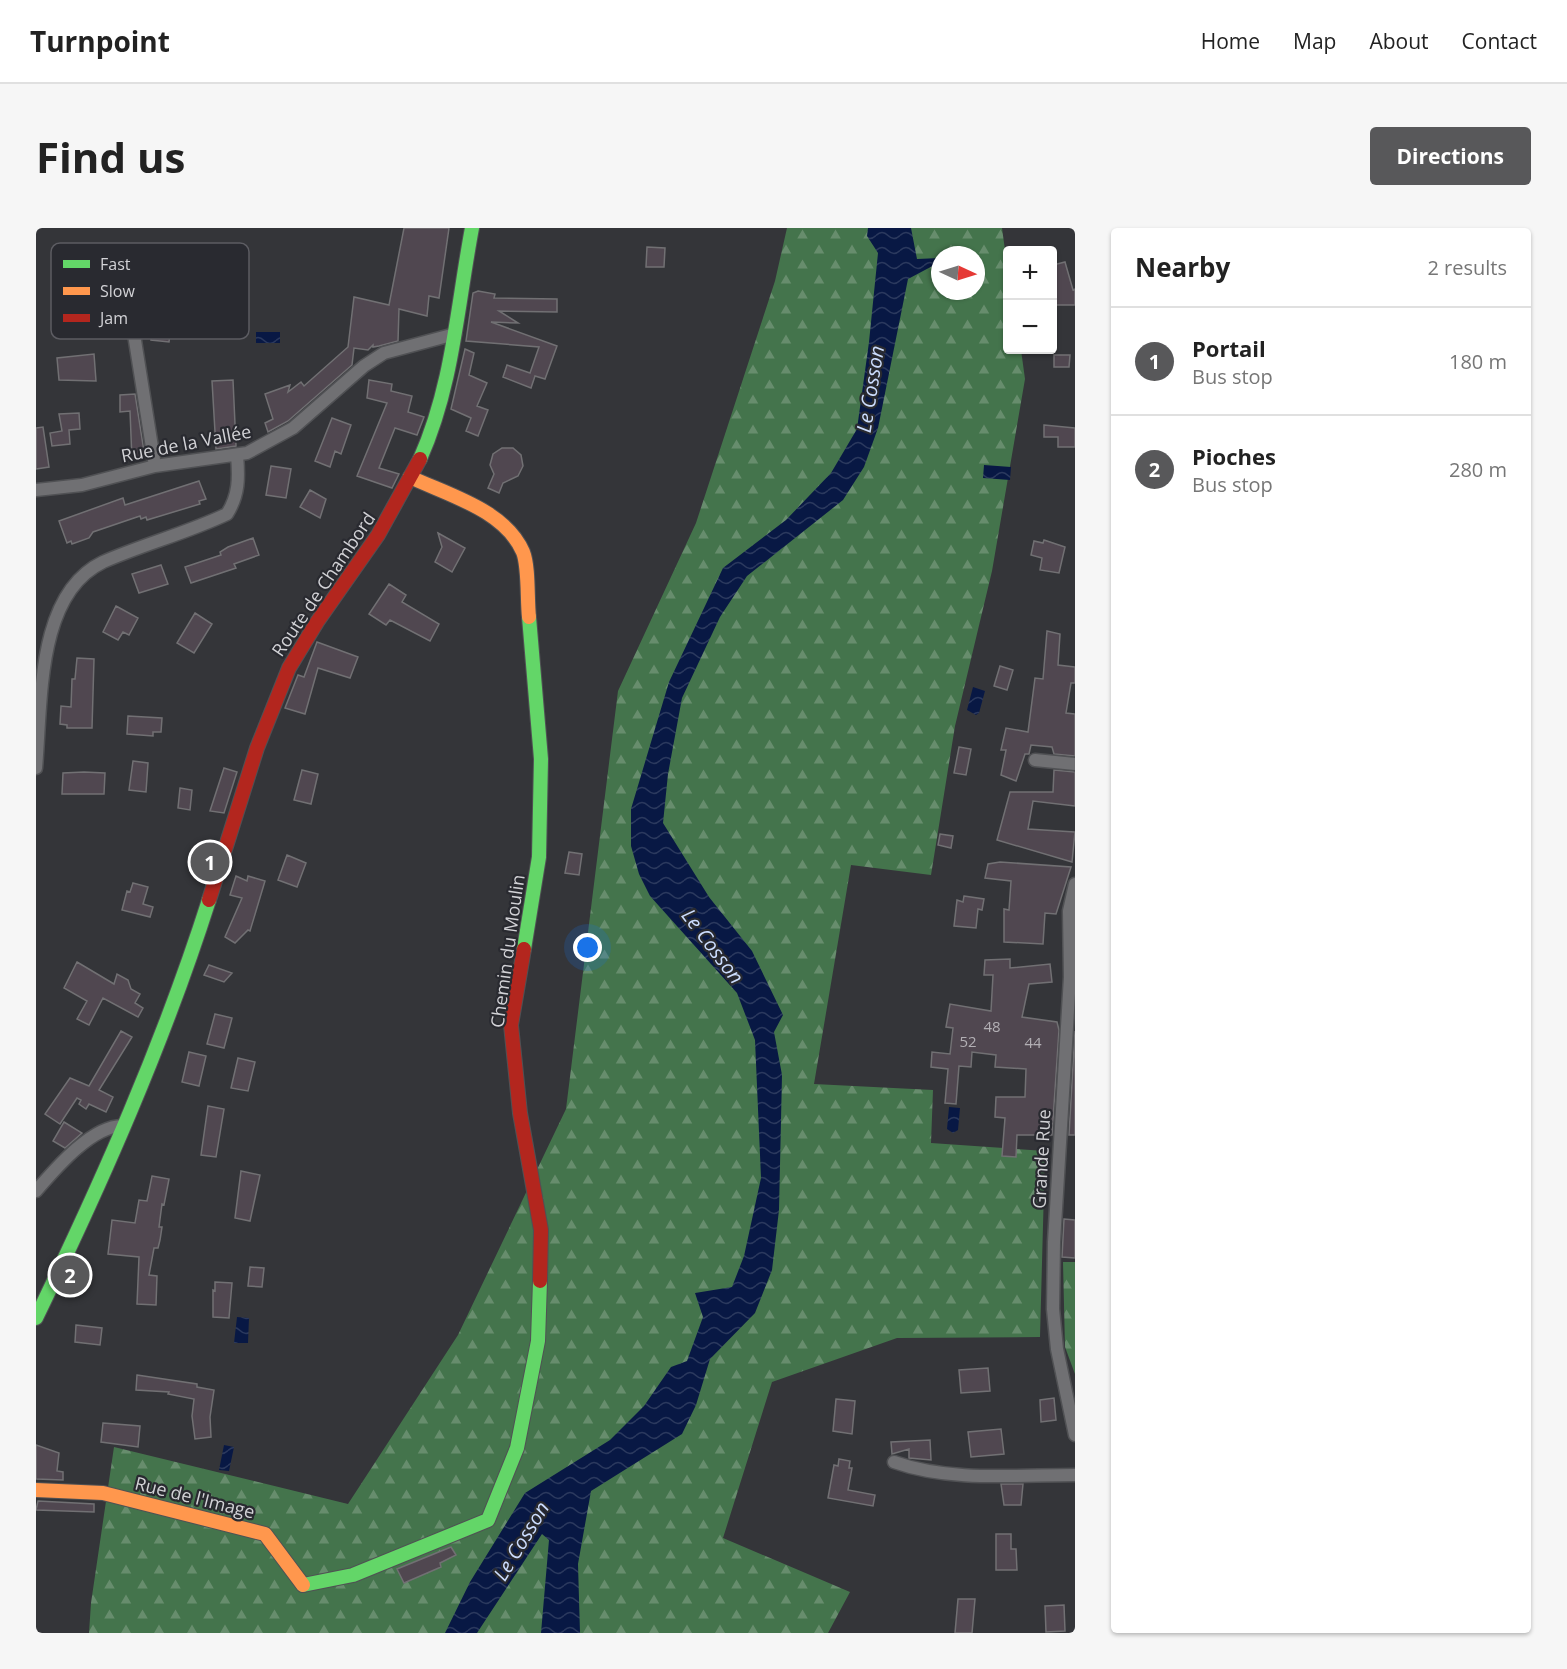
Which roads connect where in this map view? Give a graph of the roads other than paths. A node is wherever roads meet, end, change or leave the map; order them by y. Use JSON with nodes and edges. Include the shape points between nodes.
{"nodes":[{"id":1,"x":472,"y":228,"type":"edge"},
{"id":2,"x":455,"y":334,"type":"junction"},
{"id":3,"x":135,"y":339,"type":"edge"},
{"id":4,"x":237,"y":455,"type":"junction"},
{"id":5,"x":155,"y":466,"type":"junction"},
{"id":6,"x":411,"y":477,"type":"junction"},
{"id":7,"x":36,"y":490,"type":"edge"},
{"id":8,"x":1035,"y":760,"type":"dead end"},
{"id":9,"x":1075,"y":764,"type":"edge"},
{"id":10,"x":36,"y":768,"type":"edge"},
{"id":11,"x":1075,"y":884,"type":"edge"},
{"id":12,"x":124,"y":1126,"type":"junction"},
{"id":13,"x":36,"y":1191,"type":"edge"},
{"id":14,"x":36,"y":1318,"type":"edge"},
{"id":15,"x":1075,"y":1435,"type":"edge"},
{"id":16,"x":894,"y":1462,"type":"dead end"},
{"id":17,"x":1075,"y":1475,"type":"edge"},
{"id":18,"x":36,"y":1490,"type":"edge"},
{"id":19,"x":488,"y":1520,"type":"joint"}],
"edges":[{"from":1,"to":2,"type":"street","name":"Route de Chambord"},
{"from":2,"to":4,"type":"street","name":"Rue de la Vallée","via":[[384,353],[293,428],[267,444]]},
{"from":2,"to":6,"type":"street","name":"Route de Chambord","via":[[441,403]]},
{"from":3,"to":5,"type":"street"},
{"from":4,"to":5,"type":"street","name":"Rue de la Vallée"},
{"from":4,"to":10,"type":"street","via":[[236,500],[227,514],[101,562],[62,596],[50,620],[43,663]]},
{"from":5,"to":7,"type":"street","name":"Rue de la Vallée","via":[[82,485]]},
{"from":6,"to":12,"type":"street","name":"Route de Chambord","via":[[371,549],[314,626],[286,673],[239,798],[203,918]]},
{"from":6,"to":19,"type":"street","name":"Chemin du Moulin","via":[[486,512],[506,528],[523,553],[541,759],[539,857],[511,1025],[520,1113],[541,1230],[538,1341],[517,1448]]},
{"from":8,"to":9,"type":"street"},
{"from":11,"to":15,"type":"street","name":"Grande Rue","via":[[1069,911],[1070,977],[1053,1309]]},
{"from":12,"to":13,"type":"street","via":[[106,1129],[86,1141]]},
{"from":12,"to":14,"type":"street","name":"Route de Chambord"},
{"from":16,"to":17,"type":"street","via":[[964,1474]]},
{"from":18,"to":19,"type":"street","name":"Rue de l'Image","via":[[103,1493],[265,1534],[303,1585],[353,1575]]}]}
